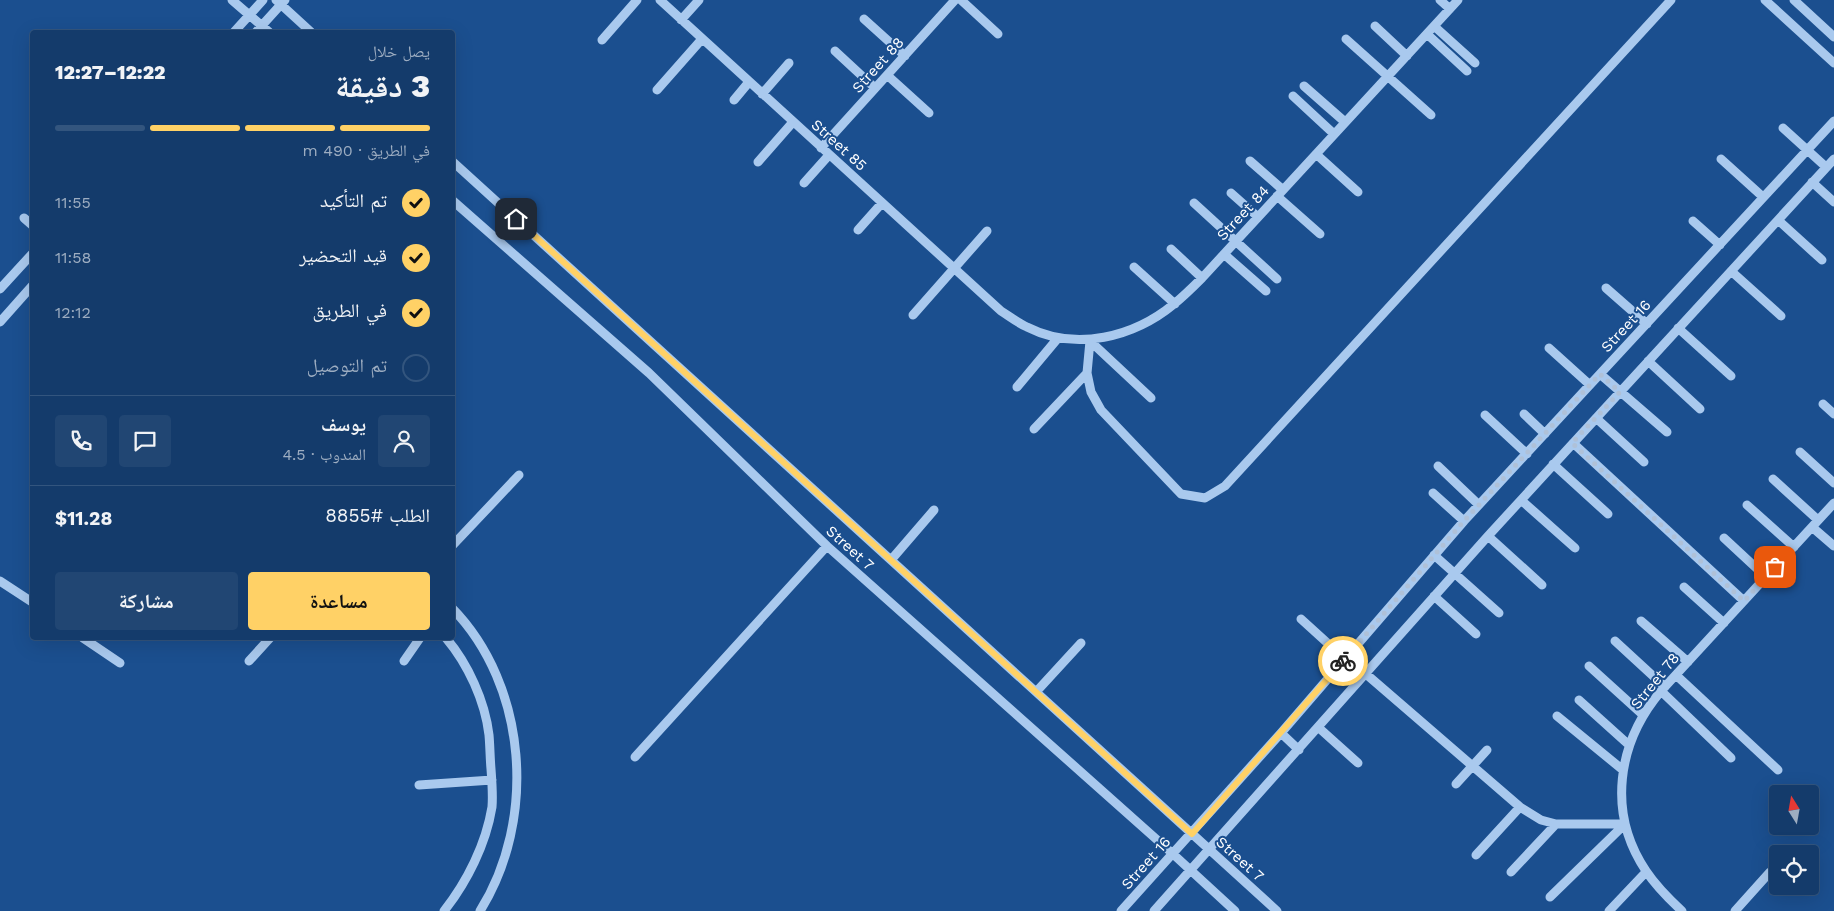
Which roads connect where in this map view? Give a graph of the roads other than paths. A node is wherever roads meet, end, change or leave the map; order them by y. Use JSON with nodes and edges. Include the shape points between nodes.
{"nodes":[{"id":1,"x":232,"y":0,"type":"edge"},
{"id":2,"x":263,"y":0,"type":"edge"},
{"id":3,"x":637,"y":0,"type":"edge"},
{"id":4,"x":661,"y":0,"type":"edge"},
{"id":5,"x":699,"y":0,"type":"edge"},
{"id":6,"x":955,"y":0,"type":"edge"},
{"id":7,"x":961,"y":0,"type":"edge"},
{"id":8,"x":1440,"y":0,"type":"edge"},
{"id":9,"x":1458,"y":0,"type":"edge"},
{"id":10,"x":1672,"y":0,"type":"edge"},
{"id":11,"x":1765,"y":0,"type":"edge"},
{"id":12,"x":1794,"y":0,"type":"edge"},
{"id":13,"x":281,"y":2,"type":"edge"},
{"id":14,"x":1450,"y":9,"type":"junction"},
{"id":15,"x":250,"y":15,"type":"junction"},
{"id":16,"x":864,"y":18,"type":"dead end"},
{"id":17,"x":681,"y":20,"type":"junction"},
{"id":18,"x":1375,"y":26,"type":"dead end"},
{"id":19,"x":1434,"y":26,"type":"junction"},
{"id":20,"x":236,"y":30,"type":"edge"},
{"id":21,"x":262,"y":30,"type":"edge"},
{"id":22,"x":309,"y":30,"type":"edge"},
{"id":23,"x":998,"y":34,"type":"dead end"},
{"id":24,"x":1426,"y":34,"type":"junction"},
{"id":25,"x":1834,"y":37,"type":"edge"},
{"id":26,"x":702,"y":39,"type":"junction"},
{"id":27,"x":1346,"y":39,"type":"dead end"},
{"id":28,"x":602,"y":40,"type":"dead end"},
{"id":29,"x":834,"y":51,"type":"dead end"},
{"id":30,"x":904,"y":56,"type":"junction"},
{"id":31,"x":1407,"y":56,"type":"junction"},
{"id":32,"x":1475,"y":62,"type":"dead end"},
{"id":33,"x":789,"y":63,"type":"dead end"},
{"id":34,"x":1834,"y":63,"type":"edge"},
{"id":35,"x":1467,"y":71,"type":"dead end"},
{"id":36,"x":887,"y":75,"type":"junction"},
{"id":37,"x":1388,"y":76,"type":"junction"},
{"id":38,"x":750,"y":82,"type":"junction"},
{"id":39,"x":1304,"y":86,"type":"dead end"},
{"id":40,"x":875,"y":88,"type":"junction"},
{"id":41,"x":657,"y":90,"type":"dead end"},
{"id":42,"x":762,"y":94,"type":"junction"},
{"id":43,"x":1293,"y":96,"type":"dead end"},
{"id":44,"x":734,"y":100,"type":"dead end"},
{"id":45,"x":929,"y":113,"type":"dead end"},
{"id":46,"x":1431,"y":115,"type":"dead end"},
{"id":47,"x":1834,"y":121,"type":"edge"},
{"id":48,"x":793,"y":122,"type":"junction"},
{"id":49,"x":1345,"y":122,"type":"junction"},
{"id":50,"x":1783,"y":128,"type":"dead end"},
{"id":51,"x":1334,"y":134,"type":"junction"},
{"id":52,"x":822,"y":148,"type":"junction"},
{"id":53,"x":1807,"y":150,"type":"junction"},
{"id":54,"x":1316,"y":154,"type":"junction"},
{"id":55,"x":829,"y":155,"type":"junction"},
{"id":56,"x":1721,"y":159,"type":"dead end"},
{"id":57,"x":1834,"y":159,"type":"edge"},
{"id":58,"x":1250,"y":160,"type":"dead end"},
{"id":59,"x":758,"y":162,"type":"dead end"},
{"id":60,"x":455,"y":164,"type":"edge"},
{"id":61,"x":1826,"y":167,"type":"junction"},
{"id":62,"x":1812,"y":182,"type":"junction"},
{"id":63,"x":804,"y":183,"type":"dead end"},
{"id":64,"x":1358,"y":192,"type":"dead end"},
{"id":65,"x":1231,"y":193,"type":"dead end"},
{"id":66,"x":1280,"y":193,"type":"junction"},
{"id":67,"x":1763,"y":197,"type":"junction"},
{"id":68,"x":1834,"y":202,"type":"edge"},
{"id":69,"x":455,"y":203,"type":"edge"},
{"id":70,"x":882,"y":203,"type":"junction"},
{"id":71,"x":1194,"y":203,"type":"dead end"},
{"id":72,"x":24,"y":218,"type":"dead end"},
{"id":73,"x":1258,"y":218,"type":"junction"},
{"id":74,"x":1778,"y":220,"type":"junction"},
{"id":75,"x":1693,"y":221,"type":"dead end"},
{"id":76,"x":30,"y":223,"type":"edge"},
{"id":77,"x":858,"y":230,"type":"dead end"},
{"id":78,"x":986,"y":231,"type":"dead end"},
{"id":79,"x":1320,"y":234,"type":"dead end"},
{"id":80,"x":1236,"y":241,"type":"junction"},
{"id":81,"x":1720,"y":245,"type":"junction"},
{"id":82,"x":1171,"y":250,"type":"dead end"},
{"id":83,"x":1224,"y":254,"type":"junction"},
{"id":84,"x":30,"y":260,"type":"edge"},
{"id":85,"x":1822,"y":260,"type":"dead end"},
{"id":86,"x":1134,"y":267,"type":"dead end"},
{"id":87,"x":954,"y":268,"type":"junction"},
{"id":88,"x":1731,"y":271,"type":"junction"},
{"id":89,"x":1202,"y":278,"type":"junction"},
{"id":90,"x":1277,"y":278,"type":"dead end"},
{"id":91,"x":30,"y":288,"type":"edge"},
{"id":92,"x":1606,"y":288,"type":"dead end"},
{"id":93,"x":0,"y":289,"type":"edge"},
{"id":94,"x":1266,"y":291,"type":"dead end"},
{"id":95,"x":1175,"y":304,"type":"junction"},
{"id":96,"x":1001,"y":311,"type":"joint"},
{"id":97,"x":913,"y":315,"type":"dead end"},
{"id":98,"x":1781,"y":316,"type":"dead end"},
{"id":99,"x":0,"y":322,"type":"edge"},
{"id":100,"x":1647,"y":324,"type":"junction"},
{"id":101,"x":1678,"y":328,"type":"junction"},
{"id":102,"x":1058,"y":338,"type":"junction"},
{"id":103,"x":1090,"y":340,"type":"junction"},
{"id":104,"x":1549,"y":348,"type":"dead end"},
{"id":105,"x":1648,"y":361,"type":"junction"},
{"id":106,"x":1087,"y":373,"type":"junction"},
{"id":107,"x":1600,"y":374,"type":"junction"},
{"id":108,"x":1731,"y":376,"type":"dead end"},
{"id":109,"x":1590,"y":385,"type":"junction"},
{"id":110,"x":1017,"y":387,"type":"dead end"},
{"id":111,"x":1620,"y":392,"type":"junction"},
{"id":112,"x":1151,"y":398,"type":"dead end"},
{"id":113,"x":1823,"y":404,"type":"dead end"},
{"id":114,"x":1700,"y":409,"type":"dead end"},
{"id":115,"x":1524,"y":414,"type":"dead end"},
{"id":116,"x":1834,"y":414,"type":"edge"},
{"id":117,"x":1485,"y":415,"type":"dead end"},
{"id":118,"x":1596,"y":418,"type":"junction"},
{"id":119,"x":1034,"y":429,"type":"dead end"},
{"id":120,"x":1666,"y":432,"type":"dead end"},
{"id":121,"x":1545,"y":434,"type":"junction"},
{"id":122,"x":1572,"y":443,"type":"junction"},
{"id":123,"x":1800,"y":452,"type":"dead end"},
{"id":124,"x":1526,"y":454,"type":"junction"},
{"id":125,"x":1644,"y":462,"type":"dead end"},
{"id":126,"x":1553,"y":464,"type":"junction"},
{"id":127,"x":1438,"y":466,"type":"dead end"},
{"id":128,"x":519,"y":475,"type":"dead end"},
{"id":129,"x":1773,"y":479,"type":"dead end"},
{"id":130,"x":1834,"y":483,"type":"edge"},
{"id":131,"x":1433,"y":493,"type":"dead end"},
{"id":132,"x":1521,"y":500,"type":"junction"},
{"id":133,"x":1834,"y":503,"type":"edge"},
{"id":134,"x":1479,"y":504,"type":"junction"},
{"id":135,"x":1748,"y":505,"type":"dead end"},
{"id":136,"x":934,"y":510,"type":"dead end"},
{"id":137,"x":1608,"y":514,"type":"dead end"},
{"id":138,"x":1464,"y":521,"type":"junction"},
{"id":139,"x":1815,"y":524,"type":"junction"},
{"id":140,"x":1488,"y":536,"type":"junction"},
{"id":141,"x":1724,"y":538,"type":"dead end"},
{"id":142,"x":455,"y":543,"type":"edge"},
{"id":143,"x":827,"y":546,"type":"junction"},
{"id":144,"x":1834,"y":546,"type":"edge"},
{"id":145,"x":1794,"y":547,"type":"junction"},
{"id":146,"x":1575,"y":548,"type":"dead end"},
{"id":147,"x":1434,"y":555,"type":"junction"},
{"id":148,"x":891,"y":560,"type":"junction"},
{"id":149,"x":1454,"y":573,"type":"junction"},
{"id":150,"x":1766,"y":577,"type":"junction"},
{"id":151,"x":0,"y":581,"type":"edge"},
{"id":152,"x":1542,"y":585,"type":"dead end"},
{"id":153,"x":1684,"y":587,"type":"dead end"},
{"id":154,"x":1434,"y":596,"type":"junction"},
{"id":155,"x":30,"y":601,"type":"edge"},
{"id":156,"x":1744,"y":601,"type":"junction"},
{"id":157,"x":455,"y":612,"type":"edge"},
{"id":158,"x":1499,"y":614,"type":"dead end"},
{"id":159,"x":1300,"y":619,"type":"dead end"},
{"id":160,"x":1641,"y":621,"type":"dead end"},
{"id":161,"x":1724,"y":623,"type":"junction"},
{"id":162,"x":1476,"y":634,"type":"dead end"},
{"id":163,"x":86,"y":640,"type":"edge"},
{"id":164,"x":268,"y":640,"type":"edge"},
{"id":165,"x":419,"y":640,"type":"edge"},
{"id":166,"x":448,"y":640,"type":"edge"},
{"id":167,"x":1615,"y":641,"type":"dead end"},
{"id":168,"x":1081,"y":643,"type":"dead end"},
{"id":169,"x":1344,"y":659,"type":"junction"},
{"id":170,"x":249,"y":661,"type":"dead end"},
{"id":171,"x":404,"y":661,"type":"dead end"},
{"id":172,"x":1688,"y":662,"type":"junction"},
{"id":173,"x":120,"y":663,"type":"dead end"},
{"id":174,"x":1589,"y":666,"type":"dead end"},
{"id":175,"x":1366,"y":674,"type":"junction"},
{"id":176,"x":1676,"y":675,"type":"junction"},
{"id":177,"x":1663,"y":689,"type":"junction"},
{"id":178,"x":1036,"y":692,"type":"junction"},
{"id":179,"x":1579,"y":700,"type":"dead end"},
{"id":180,"x":1643,"y":715,"type":"junction"},
{"id":181,"x":1556,"y":716,"type":"dead end"},
{"id":182,"x":1319,"y":728,"type":"junction"},
{"id":183,"x":1281,"y":733,"type":"junction"},
{"id":184,"x":1629,"y":745,"type":"junction"},
{"id":185,"x":1299,"y":750,"type":"junction"},
{"id":186,"x":1487,"y":750,"type":"dead end"},
{"id":187,"x":634,"y":757,"type":"dead end"},
{"id":188,"x":1731,"y":758,"type":"dead end"},
{"id":189,"x":1358,"y":764,"type":"dead end"},
{"id":190,"x":1473,"y":765,"type":"junction"},
{"id":191,"x":1623,"y":770,"type":"junction"},
{"id":192,"x":1778,"y":770,"type":"dead end"},
{"id":193,"x":492,"y":780,"type":"junction"},
{"id":194,"x":1456,"y":784,"type":"dead end"},
{"id":195,"x":419,"y":785,"type":"dead end"},
{"id":196,"x":1520,"y":807,"type":"junction"},
{"id":197,"x":1556,"y":824,"type":"junction"},
{"id":198,"x":1625,"y":824,"type":"junction"},
{"id":199,"x":1192,"y":834,"type":"junction"},
{"id":200,"x":1209,"y":849,"type":"junction"},
{"id":201,"x":1173,"y":854,"type":"junction"},
{"id":202,"x":1476,"y":855,"type":"dead end"},
{"id":203,"x":1190,"y":870,"type":"junction"},
{"id":204,"x":1511,"y":872,"type":"dead end"},
{"id":205,"x":1646,"y":872,"type":"junction"},
{"id":206,"x":1769,"y":873,"type":"edge"},
{"id":207,"x":1550,"y":897,"type":"dead end"},
{"id":208,"x":444,"y":911,"type":"edge"},
{"id":209,"x":480,"y":911,"type":"edge"},
{"id":210,"x":1121,"y":911,"type":"edge"},
{"id":211,"x":1154,"y":911,"type":"edge"},
{"id":212,"x":1235,"y":911,"type":"edge"},
{"id":213,"x":1277,"y":911,"type":"edge"},
{"id":214,"x":1609,"y":911,"type":"edge"},
{"id":215,"x":1682,"y":911,"type":"edge"},
{"id":216,"x":1735,"y":911,"type":"edge"}],
"edges":[{"from":1,"to":15,"type":"street"},
{"from":2,"to":15,"type":"street"},
{"from":3,"to":28,"type":"street"},
{"from":4,"to":17,"type":"street","name":"Street 85"},
{"from":5,"to":17,"type":"street"},
{"from":6,"to":30,"type":"street","name":"Street 88"},
{"from":7,"to":23,"type":"street"},
{"from":8,"to":14,"type":"street"},
{"from":9,"to":14,"type":"street","name":"Street 84"},
{"from":10,"to":106,"type":"street","via":[[1225,486],[1205,498],[1181,494],[1100,410],[1091,392]]},
{"from":11,"to":34,"type":"street"},
{"from":12,"to":25,"type":"street"},
{"from":13,"to":21,"type":"street"},
{"from":13,"to":22,"type":"street"},
{"from":14,"to":19,"type":"street","name":"Street 84"},
{"from":15,"to":20,"type":"street"},
{"from":15,"to":21,"type":"street"},
{"from":16,"to":30,"type":"street"},
{"from":17,"to":26,"type":"street","name":"Street 85"},
{"from":18,"to":31,"type":"street"},
{"from":19,"to":24,"type":"street","name":"Street 84"},
{"from":19,"to":32,"type":"street"},
{"from":24,"to":31,"type":"street","name":"Street 84"},
{"from":24,"to":35,"type":"street"},
{"from":26,"to":38,"type":"street","name":"Street 85"},
{"from":26,"to":41,"type":"street"},
{"from":27,"to":37,"type":"street"},
{"from":29,"to":40,"type":"street"},
{"from":30,"to":36,"type":"street","name":"Street 88"},
{"from":31,"to":37,"type":"street","name":"Street 84"},
{"from":33,"to":42,"type":"street"},
{"from":36,"to":40,"type":"street","name":"Street 88"},
{"from":36,"to":45,"type":"street"},
{"from":37,"to":46,"type":"street"},
{"from":37,"to":49,"type":"street","name":"Street 84"},
{"from":38,"to":42,"type":"street","name":"Street 85"},
{"from":38,"to":44,"type":"street"},
{"from":39,"to":49,"type":"street"},
{"from":40,"to":52,"type":"street","name":"Street 88"},
{"from":42,"to":48,"type":"street","name":"Street 85"},
{"from":43,"to":51,"type":"street"},
{"from":47,"to":53,"type":"street","name":"Street 16"},
{"from":48,"to":52,"type":"street","name":"Street 85"},
{"from":48,"to":59,"type":"street"},
{"from":49,"to":51,"type":"street","name":"Street 84"},
{"from":50,"to":53,"type":"street"},
{"from":51,"to":54,"type":"street","name":"Street 84"},
{"from":52,"to":55,"type":"street","name":"Street 85"},
{"from":53,"to":61,"type":"street"},
{"from":53,"to":67,"type":"street","name":"Street 16"},
{"from":54,"to":64,"type":"street"},
{"from":54,"to":66,"type":"street","name":"Street 84"},
{"from":55,"to":63,"type":"street"},
{"from":55,"to":70,"type":"street","name":"Street 85"},
{"from":56,"to":67,"type":"street"},
{"from":57,"to":61,"type":"street"},
{"from":58,"to":66,"type":"street"},
{"from":60,"to":148,"type":"street","name":"Street 7"},
{"from":61,"to":62,"type":"street"},
{"from":62,"to":68,"type":"street"},
{"from":62,"to":74,"type":"street"},
{"from":65,"to":73,"type":"street"},
{"from":66,"to":73,"type":"street","name":"Street 84"},
{"from":66,"to":79,"type":"street"},
{"from":67,"to":81,"type":"street","name":"Street 16"},
{"from":69,"to":143,"type":"street","name":"Street 7","via":[[650,373]]},
{"from":70,"to":77,"type":"street"},
{"from":70,"to":87,"type":"street","name":"Street 85"},
{"from":71,"to":80,"type":"street"},
{"from":72,"to":76,"type":"street"},
{"from":73,"to":80,"type":"street","name":"Street 84"},
{"from":74,"to":85,"type":"street"},
{"from":74,"to":88,"type":"street"},
{"from":75,"to":81,"type":"street"},
{"from":78,"to":87,"type":"street"},
{"from":80,"to":83,"type":"street","name":"Street 84"},
{"from":80,"to":90,"type":"street"},
{"from":81,"to":100,"type":"street","name":"Street 16"},
{"from":82,"to":89,"type":"street"},
{"from":83,"to":89,"type":"street","name":"Street 84"},
{"from":83,"to":94,"type":"street"},
{"from":84,"to":93,"type":"street"},
{"from":86,"to":95,"type":"street"},
{"from":87,"to":96,"type":"street","name":"Street 85"},
{"from":87,"to":97,"type":"street"},
{"from":88,"to":98,"type":"street"},
{"from":88,"to":101,"type":"street"},
{"from":89,"to":95,"type":"street","name":"Street 84"},
{"from":91,"to":99,"type":"street"},
{"from":92,"to":100,"type":"street"},
{"from":95,"to":103,"type":"street","name":"Street 84","via":[[1124,334]]},
{"from":96,"to":102,"type":"street","name":"Street 84","via":[[1028,328]]},
{"from":100,"to":107,"type":"street","name":"Street 16"},
{"from":101,"to":105,"type":"street"},
{"from":101,"to":108,"type":"street"},
{"from":102,"to":103,"type":"street","name":"Street 84"},
{"from":102,"to":110,"type":"street"},
{"from":103,"to":106,"type":"street"},
{"from":103,"to":112,"type":"street"},
{"from":104,"to":109,"type":"street"},
{"from":105,"to":111,"type":"street"},
{"from":105,"to":114,"type":"street"},
{"from":106,"to":119,"type":"street"},
{"from":107,"to":109,"type":"street","name":"Street 16"},
{"from":107,"to":111,"type":"street"},
{"from":109,"to":121,"type":"street","name":"Street 16"},
{"from":111,"to":118,"type":"street"},
{"from":111,"to":120,"type":"street"},
{"from":113,"to":116,"type":"street"},
{"from":115,"to":121,"type":"street"},
{"from":117,"to":124,"type":"street"},
{"from":118,"to":122,"type":"street"},
{"from":118,"to":125,"type":"street"},
{"from":121,"to":124,"type":"street","name":"Street 16"},
{"from":122,"to":126,"type":"street"},
{"from":122,"to":156,"type":"street"},
{"from":123,"to":130,"type":"street"},
{"from":124,"to":134,"type":"street","name":"Street 16"},
{"from":126,"to":132,"type":"street"},
{"from":126,"to":137,"type":"street"},
{"from":127,"to":134,"type":"street"},
{"from":128,"to":142,"type":"street"},
{"from":129,"to":139,"type":"street"},
{"from":131,"to":138,"type":"street"},
{"from":132,"to":140,"type":"street"},
{"from":132,"to":146,"type":"street"},
{"from":133,"to":139,"type":"street","name":"Street 78"},
{"from":134,"to":138,"type":"street","name":"Street 16"},
{"from":135,"to":145,"type":"street"},
{"from":136,"to":148,"type":"street"},
{"from":138,"to":147,"type":"street","name":"Street 16"},
{"from":139,"to":144,"type":"street"},
{"from":139,"to":145,"type":"street","name":"Street 78"},
{"from":140,"to":149,"type":"street"},
{"from":140,"to":152,"type":"street"},
{"from":141,"to":150,"type":"street"},
{"from":143,"to":187,"type":"street"},
{"from":143,"to":201,"type":"street","name":"Street 7"},
{"from":145,"to":150,"type":"street","name":"Street 78"},
{"from":147,"to":149,"type":"street"},
{"from":147,"to":169,"type":"street","name":"Street 16"},
{"from":148,"to":178,"type":"street","name":"Street 7"},
{"from":149,"to":154,"type":"street"},
{"from":149,"to":158,"type":"street"},
{"from":150,"to":156,"type":"street","name":"Street 78"},
{"from":151,"to":155,"type":"street"},
{"from":153,"to":161,"type":"street"},
{"from":154,"to":162,"type":"street"},
{"from":154,"to":175,"type":"street"},
{"from":156,"to":161,"type":"street","name":"Street 78"},
{"from":157,"to":209,"type":"street","via":[[481,645],[498,678],[510,714],[516,752],[517,790],[513,827],[503,863]]},
{"from":159,"to":169,"type":"street"},
{"from":160,"to":172,"type":"street"},
{"from":161,"to":172,"type":"street","name":"Street 78"},
{"from":163,"to":173,"type":"street"},
{"from":164,"to":170,"type":"street"},
{"from":165,"to":171,"type":"street"},
{"from":166,"to":193,"type":"street","via":[[470,674],[482,704],[489,733]]},
{"from":167,"to":177,"type":"street"},
{"from":168,"to":178,"type":"street"},
{"from":169,"to":183,"type":"street","name":"Street 16"},
{"from":172,"to":176,"type":"street","name":"Street 78"},
{"from":174,"to":180,"type":"street"},
{"from":175,"to":182,"type":"street"},
{"from":175,"to":190,"type":"street"},
{"from":176,"to":177,"type":"street","name":"Street 78"},
{"from":176,"to":192,"type":"street"},
{"from":177,"to":180,"type":"street","name":"Street 78"},
{"from":177,"to":188,"type":"street"},
{"from":178,"to":199,"type":"street","name":"Street 7"},
{"from":179,"to":184,"type":"street"},
{"from":180,"to":184,"type":"street","name":"Street 78"},
{"from":181,"to":191,"type":"street"},
{"from":182,"to":185,"type":"street"},
{"from":182,"to":189,"type":"street"},
{"from":183,"to":185,"type":"street"},
{"from":183,"to":199,"type":"street","name":"Street 16"},
{"from":184,"to":191,"type":"street","name":"Street 78"},
{"from":185,"to":200,"type":"street"},
{"from":186,"to":190,"type":"street"},
{"from":190,"to":194,"type":"street"},
{"from":190,"to":196,"type":"street"},
{"from":191,"to":198,"type":"street","name":"Street 78","via":[[1621,797]]},
{"from":193,"to":195,"type":"street"},
{"from":193,"to":208,"type":"street","via":[[492,808],[483,841],[469,873]]},
{"from":196,"to":197,"type":"street","via":[[1541,820]]},
{"from":196,"to":202,"type":"street"},
{"from":197,"to":198,"type":"street"},
{"from":197,"to":204,"type":"street"},
{"from":198,"to":205,"type":"street","name":"Street 78","via":[[1633,849]]},
{"from":198,"to":207,"type":"street"},
{"from":199,"to":200,"type":"street","name":"Street 7"},
{"from":199,"to":201,"type":"street","name":"Street 16"},
{"from":200,"to":203,"type":"street"},
{"from":200,"to":213,"type":"street","name":"Street 7"},
{"from":201,"to":203,"type":"street","name":"Street 7"},
{"from":201,"to":210,"type":"street","name":"Street 16"},
{"from":203,"to":211,"type":"street"},
{"from":203,"to":212,"type":"street","name":"Street 7"},
{"from":205,"to":214,"type":"street"},
{"from":205,"to":215,"type":"street","name":"Street 78"},
{"from":206,"to":216,"type":"street"}]}
